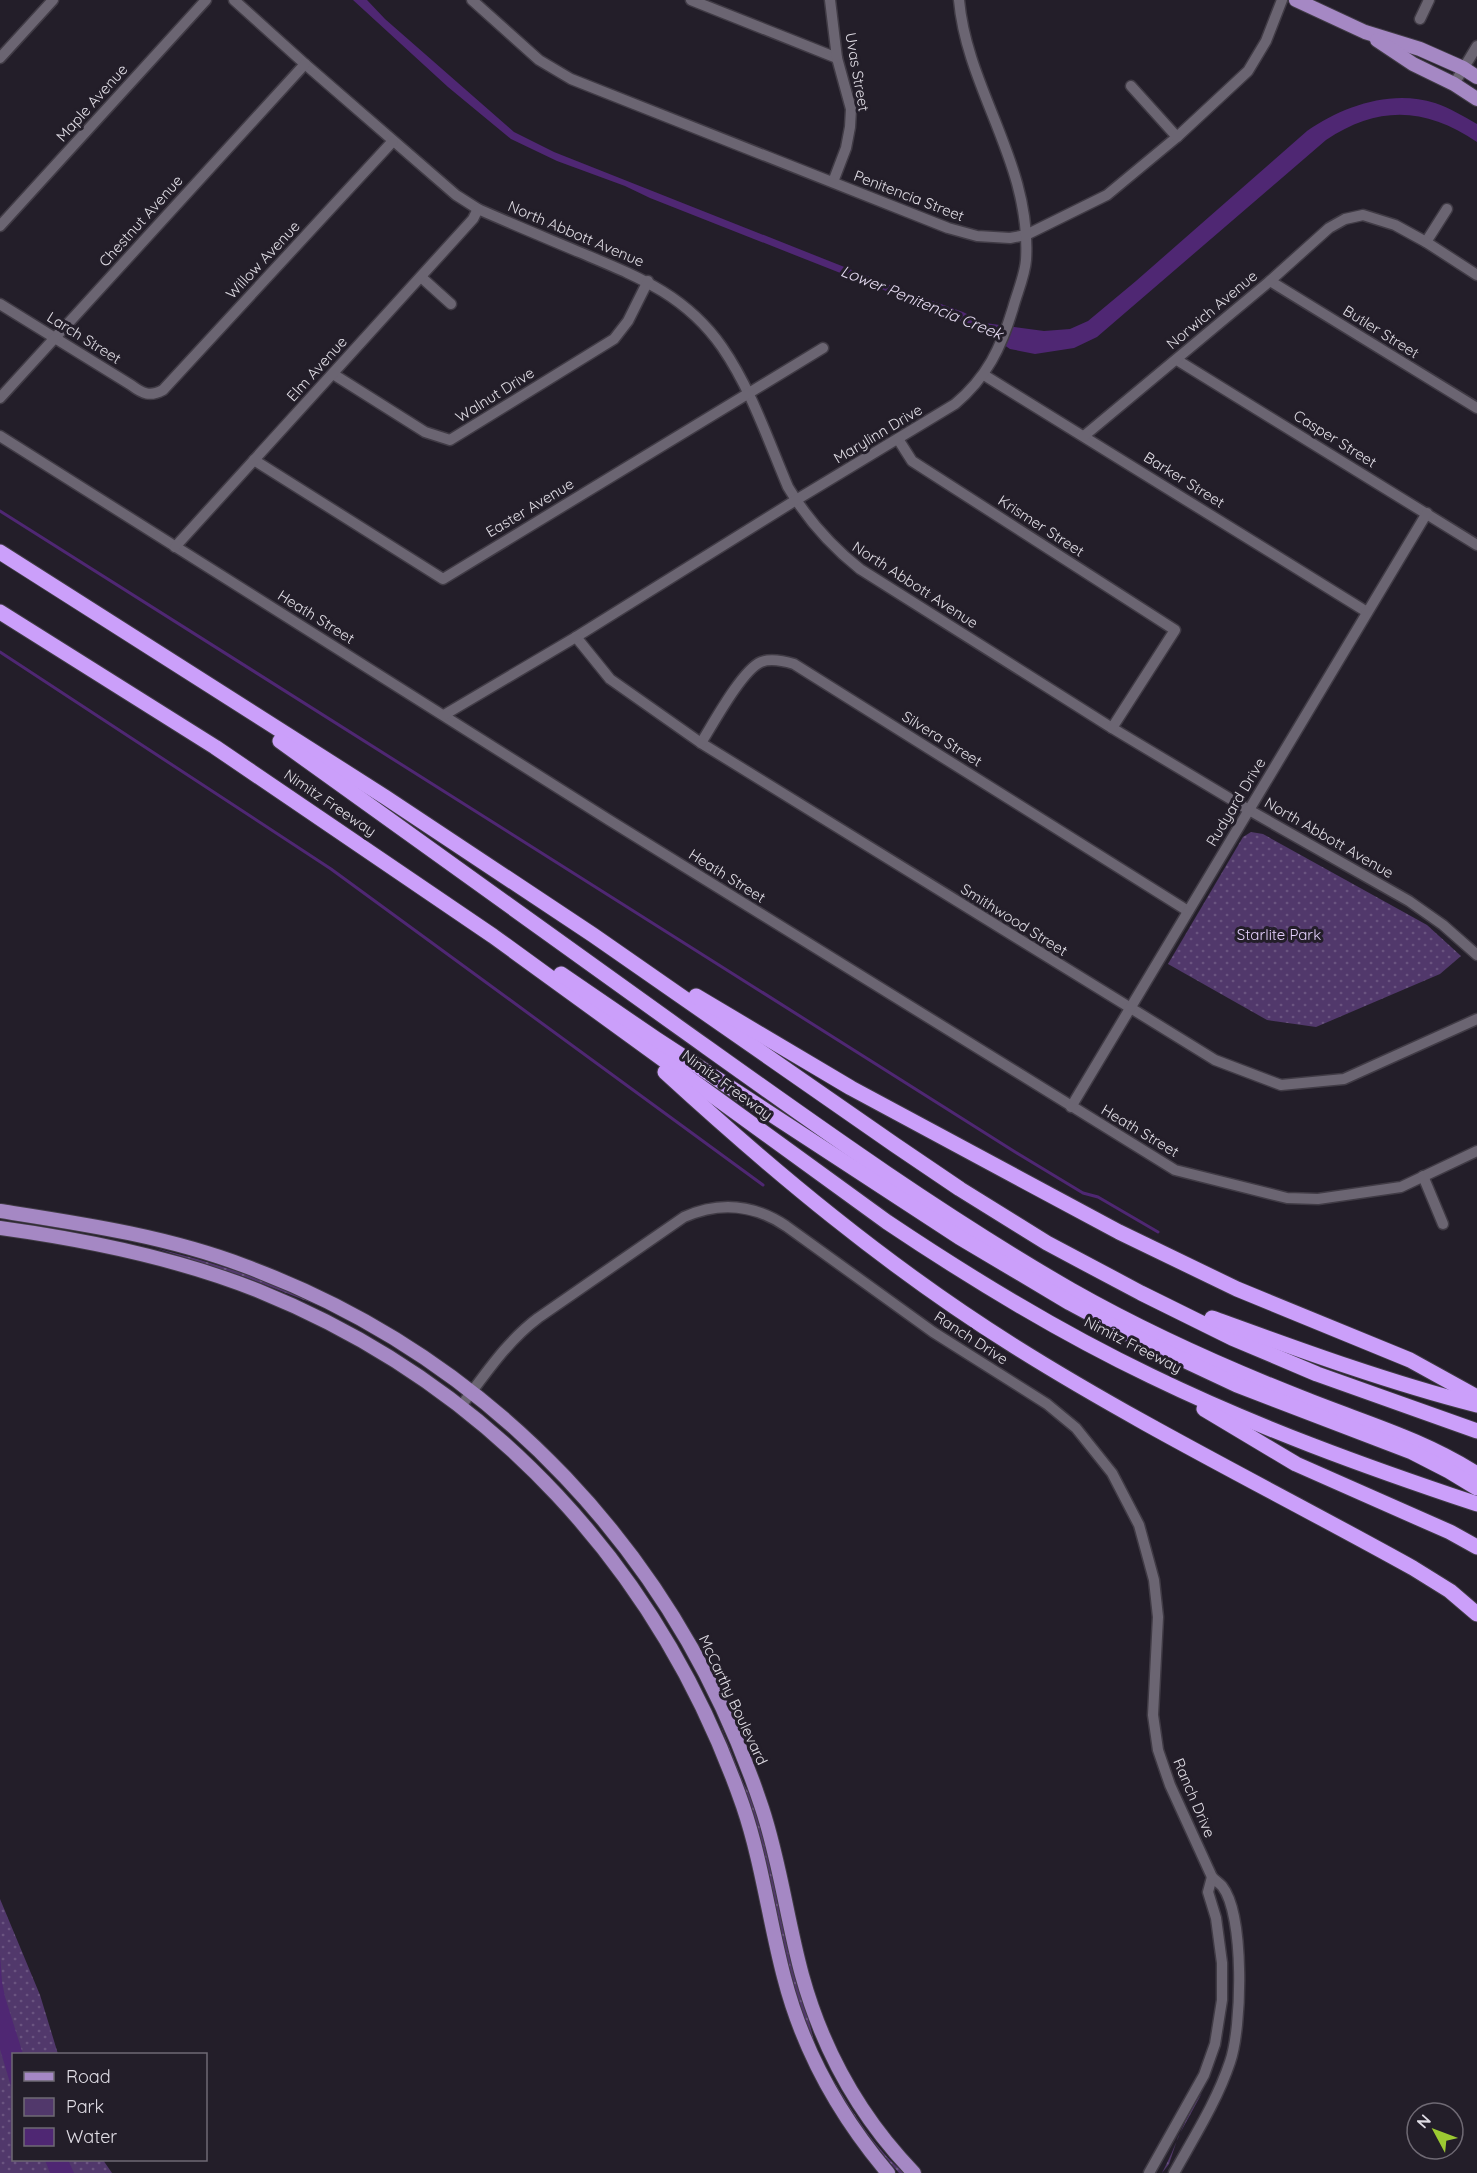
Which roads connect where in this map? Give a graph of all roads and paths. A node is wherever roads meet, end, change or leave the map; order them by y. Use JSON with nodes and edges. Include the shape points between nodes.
{"nodes":[{"id":1,"x":53,"y":0,"type":"edge"},
{"id":2,"x":206,"y":0,"type":"edge"},
{"id":3,"x":234,"y":0,"type":"edge"},
{"id":4,"x":472,"y":0,"type":"edge"},
{"id":5,"x":691,"y":0,"type":"edge"},
{"id":6,"x":830,"y":0,"type":"edge"},
{"id":7,"x":959,"y":0,"type":"edge"},
{"id":8,"x":1282,"y":0,"type":"edge"},
{"id":9,"x":1296,"y":0,"type":"edge"},
{"id":10,"x":1429,"y":0,"type":"edge"},
{"id":11,"x":1420,"y":19,"type":"dead end"},
{"id":12,"x":1365,"y":32,"type":"junction"},
{"id":13,"x":1477,"y":46,"type":"edge"},
{"id":14,"x":0,"y":58,"type":"edge"},
{"id":15,"x":837,"y":58,"type":"junction"},
{"id":16,"x":305,"y":64,"type":"junction"},
{"id":17,"x":1463,"y":68,"type":"junction"},
{"id":18,"x":1477,"y":77,"type":"edge"},
{"id":19,"x":1454,"y":84,"type":"junction"},
{"id":20,"x":1131,"y":86,"type":"dead end"},
{"id":21,"x":1477,"y":99,"type":"edge"},
{"id":22,"x":1178,"y":137,"type":"junction"},
{"id":23,"x":393,"y":141,"type":"junction"},
{"id":24,"x":833,"y":182,"type":"junction"},
{"id":25,"x":478,"y":209,"type":"junction"},
{"id":26,"x":1447,"y":209,"type":"dead end"},
{"id":27,"x":0,"y":226,"type":"edge"},
{"id":28,"x":1026,"y":235,"type":"junction"},
{"id":29,"x":1426,"y":242,"type":"junction"},
{"id":30,"x":1477,"y":275,"type":"edge"},
{"id":31,"x":422,"y":277,"type":"junction"},
{"id":32,"x":648,"y":281,"type":"junction"},
{"id":33,"x":1270,"y":281,"type":"junction"},
{"id":34,"x":0,"y":304,"type":"edge"},
{"id":35,"x":451,"y":304,"type":"dead end"},
{"id":36,"x":55,"y":338,"type":"junction"},
{"id":37,"x":823,"y":348,"type":"dead end"},
{"id":38,"x":1177,"y":360,"type":"junction"},
{"id":39,"x":333,"y":374,"type":"junction"},
{"id":40,"x":984,"y":375,"type":"junction"},
{"id":41,"x":748,"y":393,"type":"junction"},
{"id":42,"x":153,"y":395,"type":"joint"},
{"id":43,"x":0,"y":398,"type":"edge"},
{"id":44,"x":1477,"y":408,"type":"edge"},
{"id":45,"x":0,"y":436,"type":"edge"},
{"id":46,"x":1084,"y":436,"type":"junction"},
{"id":47,"x":898,"y":439,"type":"junction"},
{"id":48,"x":254,"y":460,"type":"junction"},
{"id":49,"x":796,"y":500,"type":"junction"},
{"id":50,"x":1427,"y":513,"type":"junction"},
{"id":51,"x":1477,"y":545,"type":"edge"},
{"id":52,"x":175,"y":547,"type":"junction"},
{"id":53,"x":0,"y":552,"type":"edge"},
{"id":54,"x":0,"y":612,"type":"edge"},
{"id":55,"x":1367,"y":612,"type":"junction"},
{"id":56,"x":124,"y":629,"type":"junction"},
{"id":57,"x":576,"y":637,"type":"junction"},
{"id":58,"x":444,"y":715,"type":"junction"},
{"id":59,"x":1112,"y":728,"type":"junction"},
{"id":60,"x":701,"y":743,"type":"junction"},
{"id":61,"x":215,"y":747,"type":"junction"},
{"id":62,"x":1249,"y":810,"type":"junction"},
{"id":63,"x":1188,"y":911,"type":"junction"},
{"id":64,"x":592,"y":935,"type":"junction"},
{"id":65,"x":1477,"y":955,"type":"edge"},
{"id":66,"x":1130,"y":1009,"type":"junction"},
{"id":67,"x":1477,"y":1019,"type":"edge"},
{"id":68,"x":612,"y":1024,"type":"junction"},
{"id":69,"x":1071,"y":1107,"type":"junction"},
{"id":70,"x":1477,"y":1151,"type":"edge"},
{"id":71,"x":1423,"y":1176,"type":"junction"},
{"id":72,"x":0,"y":1211,"type":"edge"},
{"id":73,"x":1443,"y":1224,"type":"dead end"},
{"id":74,"x":0,"y":1228,"type":"edge"},
{"id":75,"x":1141,"y":1293,"type":"junction"},
{"id":76,"x":1150,"y":1376,"type":"junction"},
{"id":77,"x":472,"y":1391,"type":"junction"},
{"id":78,"x":1477,"y":1397,"type":"edge"},
{"id":79,"x":1477,"y":1405,"type":"edge"},
{"id":80,"x":461,"y":1406,"type":"junction"},
{"id":81,"x":1370,"y":1430,"type":"junction"},
{"id":82,"x":1477,"y":1431,"type":"edge"},
{"id":83,"x":1477,"y":1474,"type":"edge"},
{"id":84,"x":1477,"y":1488,"type":"edge"},
{"id":85,"x":1477,"y":1504,"type":"edge"},
{"id":86,"x":1477,"y":1547,"type":"edge"},
{"id":87,"x":1477,"y":1614,"type":"edge"},
{"id":88,"x":1212,"y":1878,"type":"junction"},
{"id":89,"x":888,"y":2173,"type":"edge"},
{"id":90,"x":914,"y":2173,"type":"edge"},
{"id":91,"x":1149,"y":2173,"type":"edge"},
{"id":92,"x":1174,"y":2173,"type":"edge"}],
"edges":[{"from":1,"to":14,"type":"street"},
{"from":2,"to":27,"type":"street","name":"Maple Avenue"},
{"from":3,"to":16,"type":"street","name":"North Abbott Avenue"},
{"from":4,"to":24,"type":"street","name":"Penitencia Street","via":[[539,60],[571,79]]},
{"from":5,"to":15,"type":"street"},
{"from":6,"to":15,"type":"street","name":"Uvas Street"},
{"from":7,"to":28,"type":"street","name":"Marylinn Drive","via":[[967,42],[1023,201]]},
{"from":8,"to":22,"type":"street","name":"Penitencia Street","via":[[1266,41],[1248,71]]},
{"from":9,"to":12,"type":"main road"},
{"from":10,"to":11,"type":"street"},
{"from":12,"to":17,"type":"main road","via":[[1420,49]]},
{"from":12,"to":19,"type":"main road","via":[[1413,64]]},
{"from":13,"to":17,"type":"street"},
{"from":15,"to":24,"type":"street","name":"Uvas Street","via":[[851,109],[846,148]]},
{"from":16,"to":23,"type":"street","name":"North Abbott Avenue"},
{"from":16,"to":36,"type":"street","name":"Chestnut Avenue"},
{"from":17,"to":18,"type":"main road"},
{"from":17,"to":19,"type":"street"},
{"from":19,"to":21,"type":"main road"},
{"from":20,"to":22,"type":"street"},
{"from":22,"to":28,"type":"street","name":"Penitencia Street","via":[[1107,195]]},
{"from":23,"to":25,"type":"street","name":"North Abbott Avenue"},
{"from":23,"to":42,"type":"street","name":"Willow Avenue","via":[[163,390]]},
{"from":24,"to":28,"type":"street","name":"Penitencia Street","via":[[962,233],[993,238]]},
{"from":25,"to":31,"type":"street","name":"Elm Avenue"},
{"from":25,"to":32,"type":"street","name":"North Abbott Avenue"},
{"from":26,"to":29,"type":"street"},
{"from":28,"to":40,"type":"street","name":"Marylinn Drive","via":[[1026,262],[1008,323]]},
{"from":29,"to":30,"type":"street"},
{"from":29,"to":33,"type":"street","name":"Norwich Avenue","via":[[1395,225],[1363,215],[1345,219],[1329,228]]},
{"from":31,"to":35,"type":"street"},
{"from":31,"to":39,"type":"street","name":"Elm Avenue"},
{"from":32,"to":39,"type":"street","name":"Walnut Drive","via":[[614,339],[450,440],[425,432]]},
{"from":32,"to":41,"type":"street","name":"North Abbott Avenue","via":[[678,301],[721,345]]},
{"from":33,"to":38,"type":"street","name":"Norwich Avenue"},
{"from":33,"to":44,"type":"street","name":"Butler Street"},
{"from":34,"to":36,"type":"street","name":"Larch Street"},
{"from":36,"to":42,"type":"street","name":"Larch Street","via":[[141,393]]},
{"from":36,"to":43,"type":"street","name":"Chestnut Avenue"},
{"from":37,"to":41,"type":"street","name":"Easter Avenue"},
{"from":38,"to":46,"type":"street","name":"Norwich Avenue"},
{"from":38,"to":50,"type":"street","name":"Casper Street"},
{"from":39,"to":48,"type":"street","name":"Elm Avenue"},
{"from":40,"to":46,"type":"street","name":"Barker Street"},
{"from":40,"to":47,"type":"street","name":"Marylinn Drive","via":[[955,404]]},
{"from":41,"to":48,"type":"street","name":"Easter Avenue","via":[[443,579]]},
{"from":41,"to":49,"type":"street","name":"North Abbott Avenue"},
{"from":45,"to":52,"type":"street","name":"Heath Street"},
{"from":46,"to":55,"type":"street","name":"Barker Street"},
{"from":47,"to":49,"type":"street","name":"Marylinn Drive"},
{"from":47,"to":59,"type":"street","name":"Krismer Street","via":[[912,461],[1175,630]]},
{"from":48,"to":52,"type":"street","name":"Elm Avenue"},
{"from":49,"to":57,"type":"street","name":"Marylinn Drive"},
{"from":49,"to":59,"type":"street","name":"North Abbott Avenue","via":[[827,540],[860,569]]},
{"from":50,"to":51,"type":"street","name":"Casper Street"},
{"from":50,"to":55,"type":"street","name":"Rudyard Drive"},
{"from":52,"to":58,"type":"street","name":"Heath Street"},
{"from":53,"to":56,"type":"highway"},
{"from":54,"to":61,"type":"highway","name":"Nimitz Freeway"},
{"from":55,"to":62,"type":"street","name":"Rudyard Drive"},
{"from":56,"to":64,"type":"highway"},
{"from":56,"to":81,"type":"highway","via":[[848,1148],[966,1227],[1076,1293],[1151,1331]]},
{"from":57,"to":58,"type":"street","name":"Marylinn Drive"},
{"from":57,"to":60,"type":"street","name":"Smithwood Street","via":[[609,679]]},
{"from":58,"to":69,"type":"street","name":"Heath Street"},
{"from":59,"to":62,"type":"street","name":"North Abbott Avenue"},
{"from":60,"to":63,"type":"street","name":"Silvera Street","via":[[745,675],[760,662],[778,660],[794,664]]},
{"from":60,"to":66,"type":"street","name":"Smithwood Street"},
{"from":61,"to":68,"type":"highway","name":"Nimitz Freeway","via":[[493,936]]},
{"from":61,"to":81,"type":"highway","via":[[277,782],[656,1039],[1015,1271],[1070,1303],[1237,1385]]},
{"from":62,"to":63,"type":"street","name":"Rudyard Drive"},
{"from":62,"to":65,"type":"street","name":"North Abbott Avenue","via":[[1409,901]]},
{"from":63,"to":66,"type":"street","name":"Rudyard Drive"},
{"from":64,"to":75,"type":"highway","via":[[960,1189],[1047,1243]]},
{"from":64,"to":78,"type":"highway","via":[[852,1088],[1119,1232],[1237,1289],[1410,1360]]},
{"from":66,"to":67,"type":"street","name":"Smithwood Street","via":[[1215,1060],[1281,1085],[1344,1079]]},
{"from":66,"to":69,"type":"street","name":"Rudyard Drive"},
{"from":68,"to":76,"type":"highway","name":"Nimitz Freeway","via":[[952,1266]]},
{"from":68,"to":87,"type":"highway","via":[[827,1213],[1012,1345],[1131,1416],[1413,1568]]},
{"from":69,"to":71,"type":"street","name":"Heath Street","via":[[1175,1170],[1287,1198],[1318,1199],[1401,1186]]},
{"from":70,"to":71,"type":"street","name":"Heath Street"},
{"from":71,"to":73,"type":"street"},
{"from":72,"to":77,"type":"main road","name":"McCarthy Boulevard","via":[[137,1234],[243,1265],[373,1324]]},
{"from":74,"to":80,"type":"main road","name":"McCarthy Boulevard","via":[[133,1253],[257,1290],[363,1341]]},
{"from":75,"to":79,"type":"highway","via":[[1347,1367]]},
{"from":75,"to":82,"type":"highway","via":[[1317,1374]]},
{"from":76,"to":85,"type":"highway","name":"Nimitz Freeway","via":[[1295,1439]]},
{"from":76,"to":86,"type":"highway","via":[[1296,1464]]},
{"from":77,"to":80,"type":"street","name":"Ranch Drive"},
{"from":77,"to":88,"type":"street","name":"Ranch Drive","via":[[526,1327],[684,1218],[698,1211],[731,1206],[746,1207],[774,1218],[933,1332],[1047,1404],[1083,1436],[1112,1473],[1139,1525],[1154,1580],[1158,1617],[1153,1715],[1158,1750]]},
{"from":77,"to":90,"type":"main road","name":"McCarthy Boulevard","via":[[523,1435],[597,1512],[645,1574],[700,1661],[741,1749],[763,1810],[801,1973],[821,2033],[834,2063],[866,2114]]},
{"from":80,"to":89,"type":"main road","name":"McCarthy Boulevard","via":[[536,1473],[584,1524],[630,1584],[684,1670],[713,1728],[746,1815],[784,1977],[804,2040],[850,2125]]},
{"from":81,"to":83,"type":"highway","via":[[1417,1441]]},
{"from":81,"to":84,"type":"highway"},
{"from":88,"to":91,"type":"street","name":"Ranch Drive","via":[[1208,1892],[1222,1963],[1222,2000],[1215,2044],[1204,2075]]},
{"from":88,"to":92,"type":"street","name":"Ranch Drive","via":[[1223,1887],[1237,1938],[1240,1987],[1235,2038],[1230,2062],[1213,2102]]}]}
